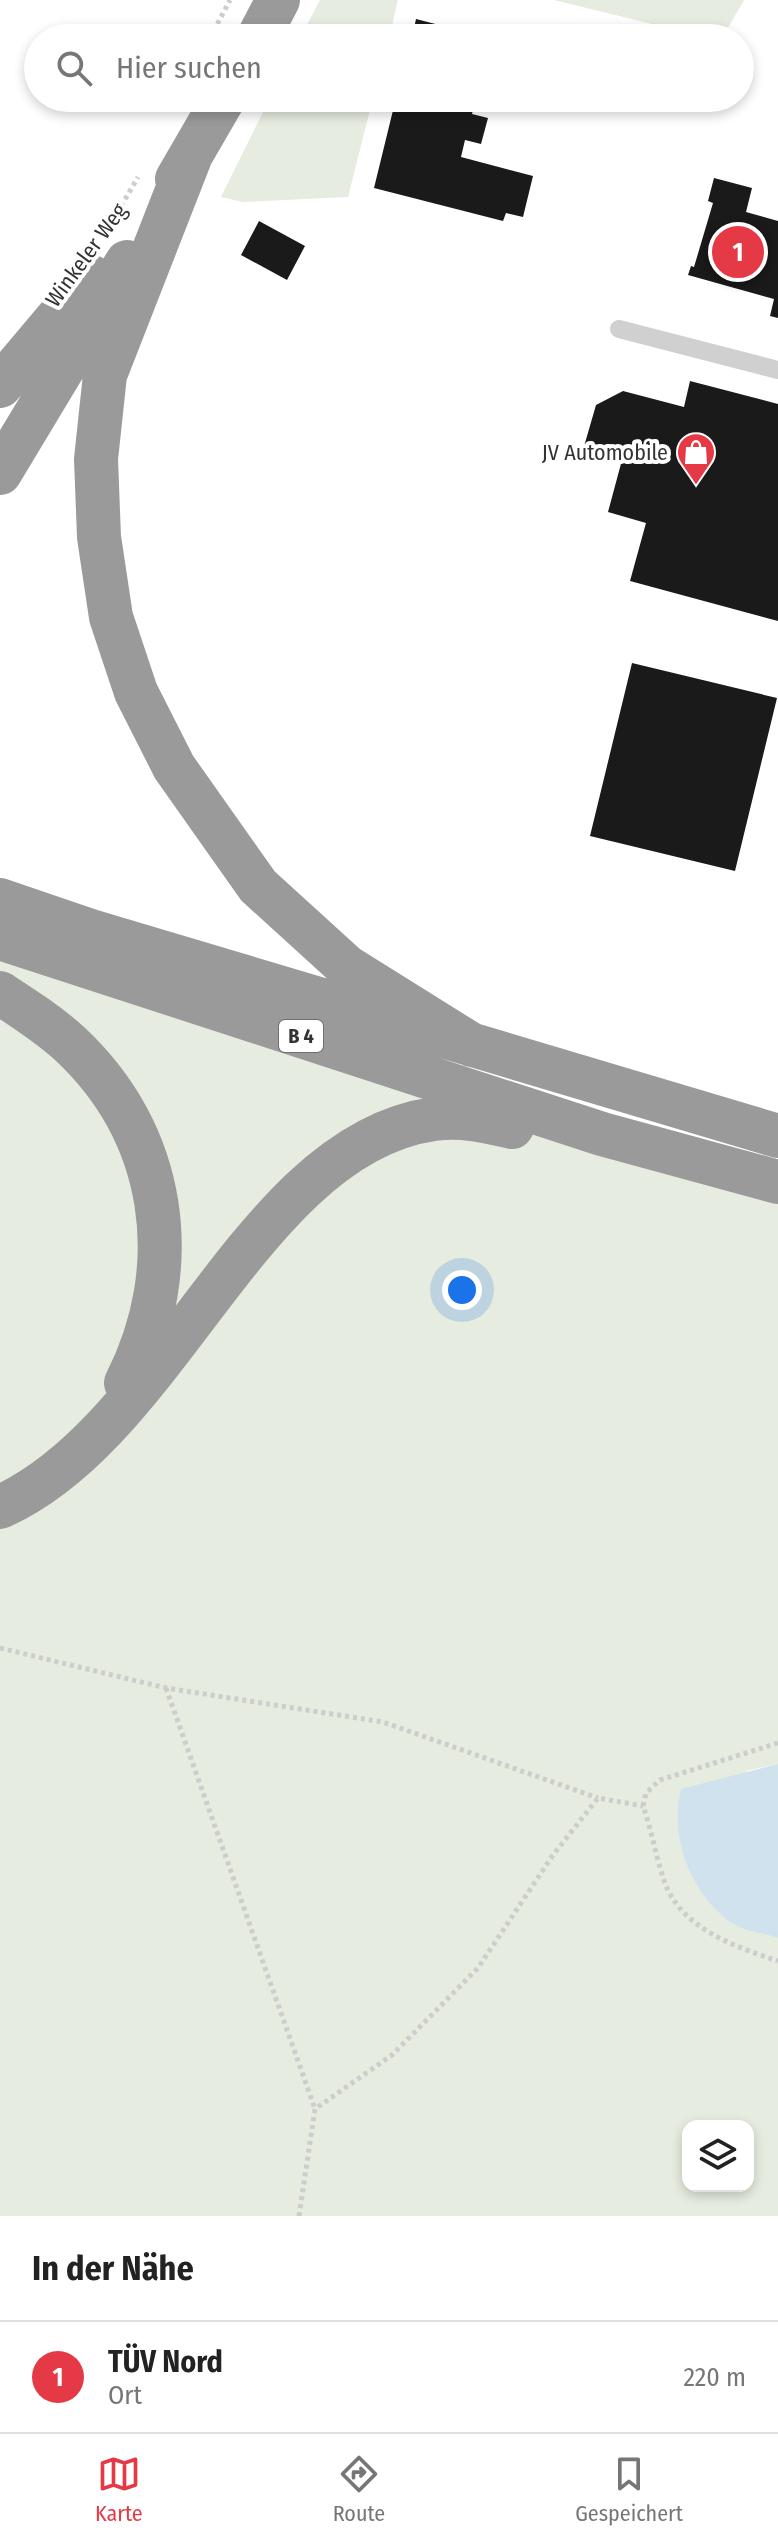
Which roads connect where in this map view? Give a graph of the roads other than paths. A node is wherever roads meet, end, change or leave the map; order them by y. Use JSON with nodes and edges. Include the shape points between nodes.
{"nodes":[{"id":1,"x":278,"y":0,"type":"edge"},
{"id":2,"x":265,"y":24,"type":"edge"},
{"id":3,"x":216,"y":112,"type":"edge"},
{"id":4,"x":191,"y":155,"type":"junction"},
{"id":5,"x":619,"y":329,"type":"dead end"},
{"id":6,"x":778,"y":370,"type":"edge"},
{"id":7,"x":0,"y":386,"type":"edge"},
{"id":8,"x":0,"y":473,"type":"edge"},
{"id":9,"x":0,"y":900,"type":"edge"},
{"id":10,"x":0,"y":938,"type":"edge"},
{"id":11,"x":0,"y":993,"type":"edge"},
{"id":12,"x":472,"y":1045,"type":"junction"},
{"id":13,"x":602,"y":1134,"type":"junction"},
{"id":14,"x":778,"y":1136,"type":"edge"},
{"id":15,"x":778,"y":1182,"type":"edge"},
{"id":16,"x":99,"y":1435,"type":"junction"},
{"id":17,"x":0,"y":1507,"type":"edge"}],
"edges":[{"from":1,"to":2,"type":"highway"},
{"from":3,"to":4,"type":"highway"},
{"from":4,"to":7,"type":"highway"},
{"from":4,"to":8,"type":"highway"},
{"from":4,"to":12,"type":"highway","via":[[105,375],[96,459],[99,537],[111,617],[136,692],[174,767],[258,886],[347,967]]},
{"from":5,"to":6,"type":"lane"},
{"from":9,"to":12,"type":"highway","number":"B 4"},
{"from":10,"to":13,"type":"highway","number":"B 4"},
{"from":11,"to":16,"type":"highway","via":[[69,1044],[111,1092],[143,1146],[162,1221],[157,1292],[141,1353]]},
{"from":12,"to":14,"type":"highway","number":"B 4"},
{"from":13,"to":15,"type":"highway","number":"B 4"},
{"from":13,"to":16,"type":"highway","via":[[542,1134],[470,1117],[434,1119],[391,1130],[353,1149],[315,1176],[279,1214]]},
{"from":16,"to":17,"type":"highway","via":[[47,1481]]}]}
